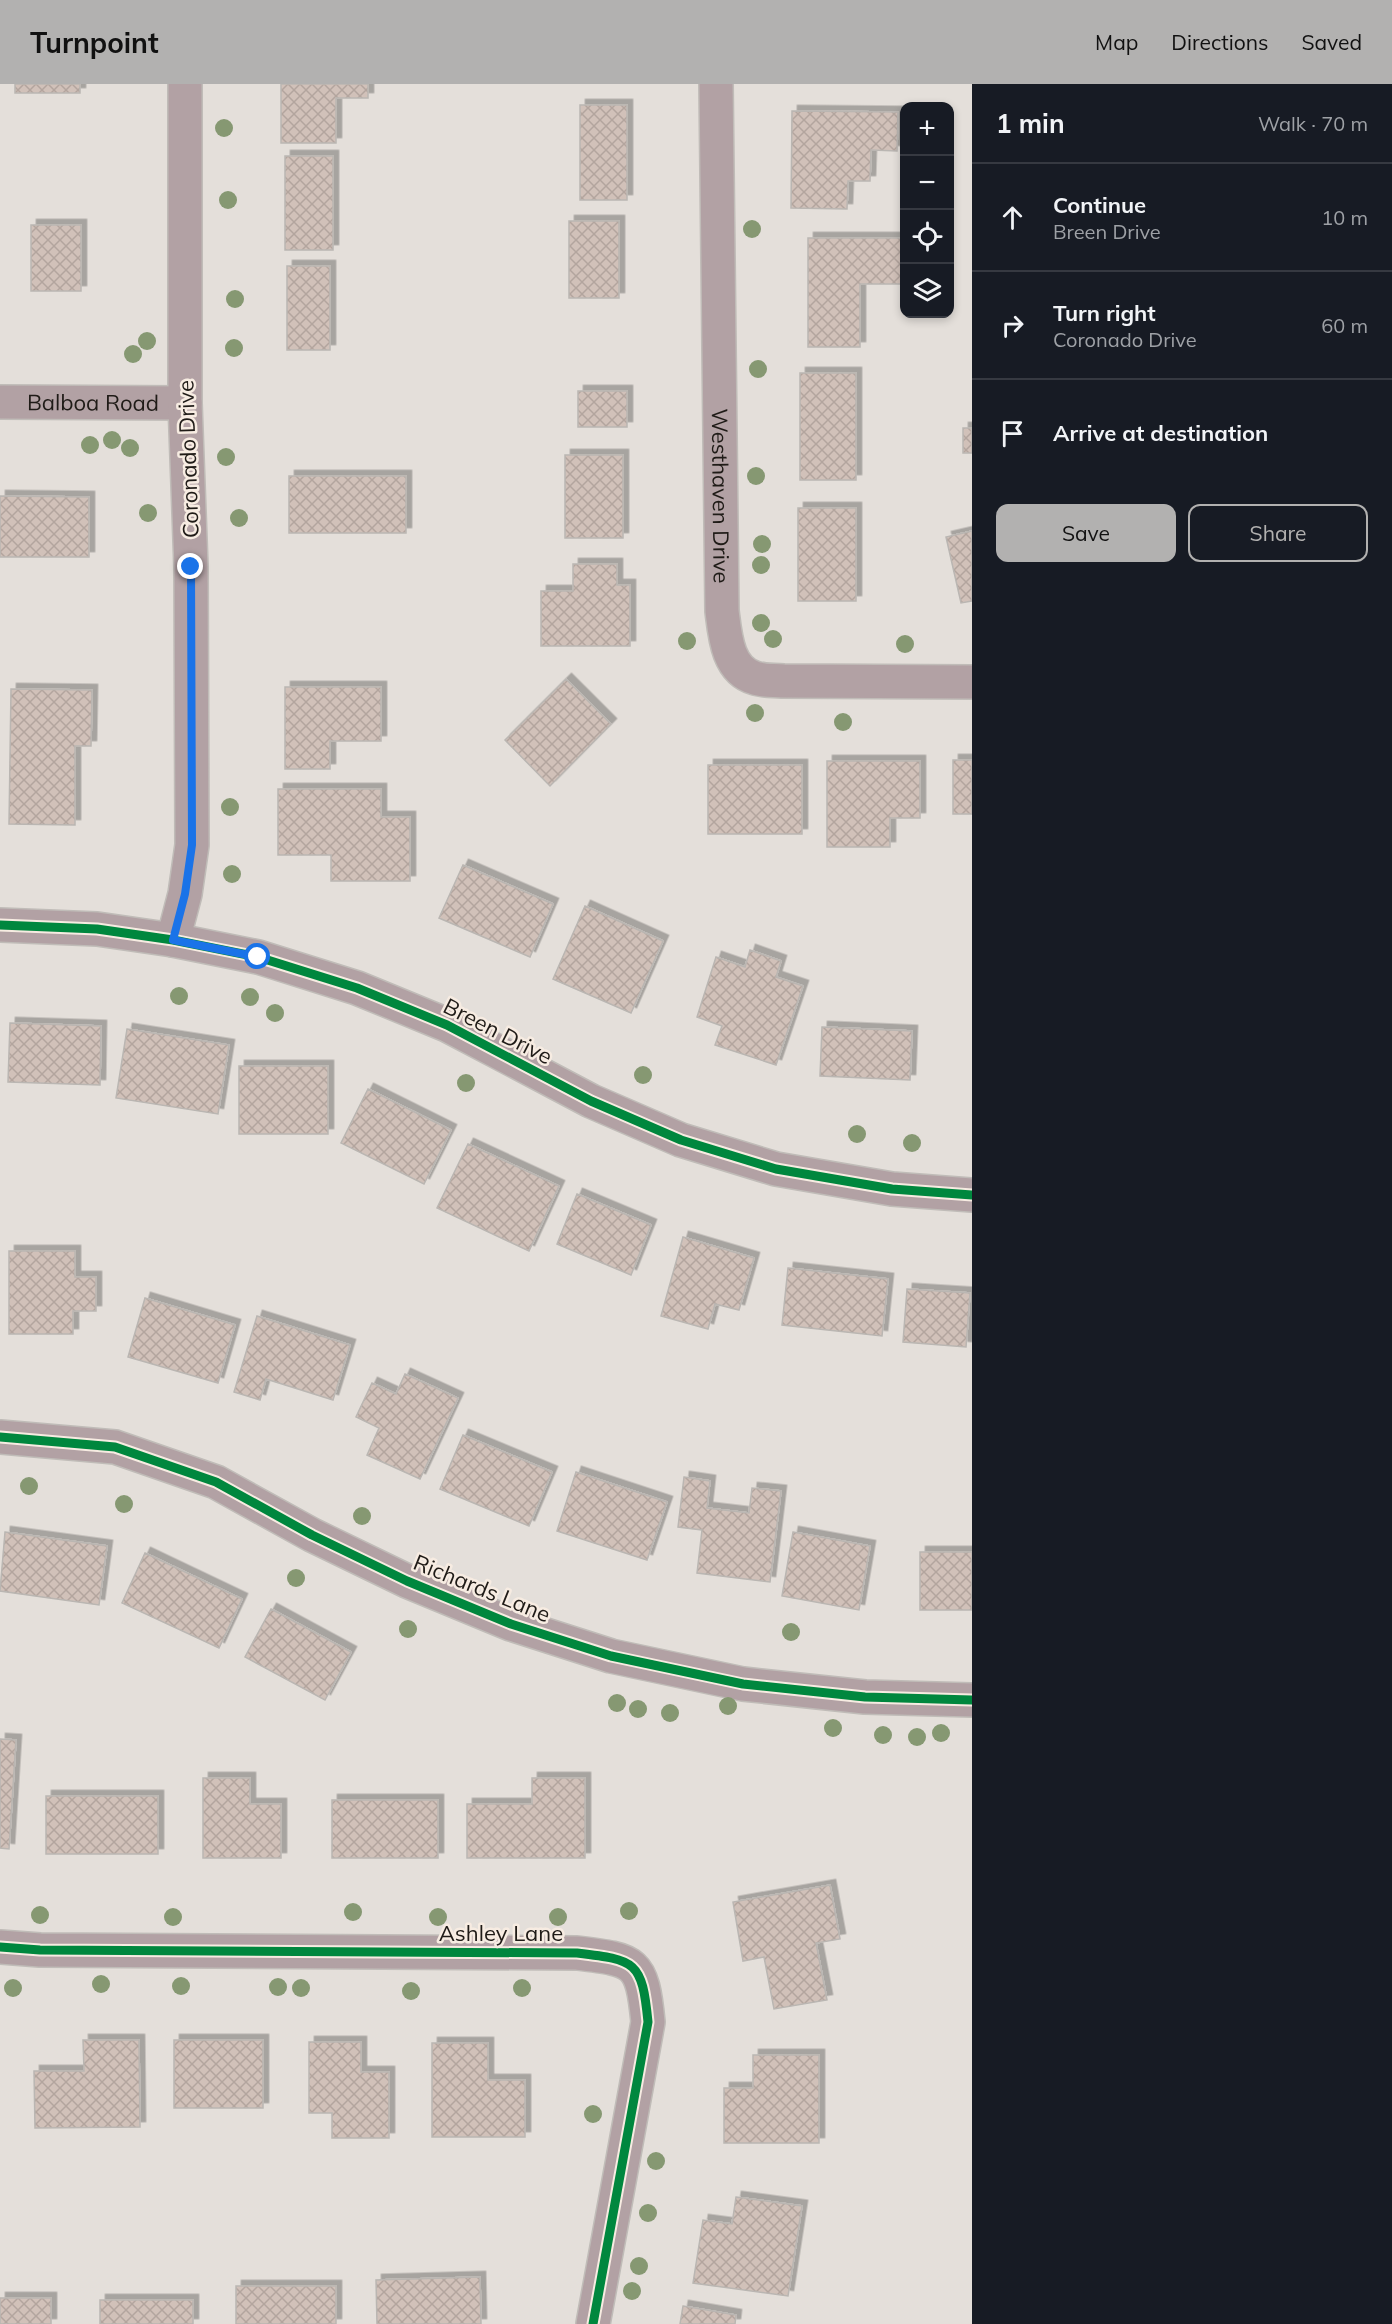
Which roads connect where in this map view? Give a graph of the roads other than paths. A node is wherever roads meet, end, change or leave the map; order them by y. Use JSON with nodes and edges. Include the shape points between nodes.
{"nodes":[{"id":1,"x":185,"y":84,"type":"edge"},
{"id":2,"x":716,"y":84,"type":"edge"},
{"id":3,"x":0,"y":402,"type":"edge"},
{"id":4,"x":185,"y":403,"type":"junction"},
{"id":5,"x":972,"y":682,"type":"edge"},
{"id":6,"x":0,"y":925,"type":"edge"},
{"id":7,"x":173,"y":940,"type":"junction"},
{"id":8,"x":972,"y":1195,"type":"edge"},
{"id":9,"x":0,"y":1437,"type":"edge"},
{"id":10,"x":972,"y":1700,"type":"edge"},
{"id":11,"x":0,"y":1947,"type":"edge"},
{"id":12,"x":593,"y":2324,"type":"edge"}],
"edges":[{"from":1,"to":4,"type":"street","name":"Coronado Drive"},
{"from":2,"to":5,"type":"street","name":"Westhaven Drive","via":[[722,611],[727,648],[740,670],[754,678]]},
{"from":3,"to":4,"type":"street","name":"Balboa Road"},
{"from":4,"to":7,"type":"street","name":"Coronado Drive","via":[[191,567],[192,845]]},
{"from":6,"to":7,"type":"street","name":"Breen Drive","via":[[97,929]]},
{"from":7,"to":8,"type":"street","name":"Breen Drive","via":[[258,957],[357,988],[447,1025],[591,1101],[681,1140],[776,1169],[892,1189]]},
{"from":9,"to":10,"type":"street","name":"Richards Lane","via":[[115,1447],[216,1482],[407,1581],[511,1624],[611,1656],[743,1684],[865,1697]]},
{"from":11,"to":12,"type":"street","name":"Ashley Lane","via":[[577,1953],[617,1958],[637,1970],[645,1988],[648,2022]]}]}
